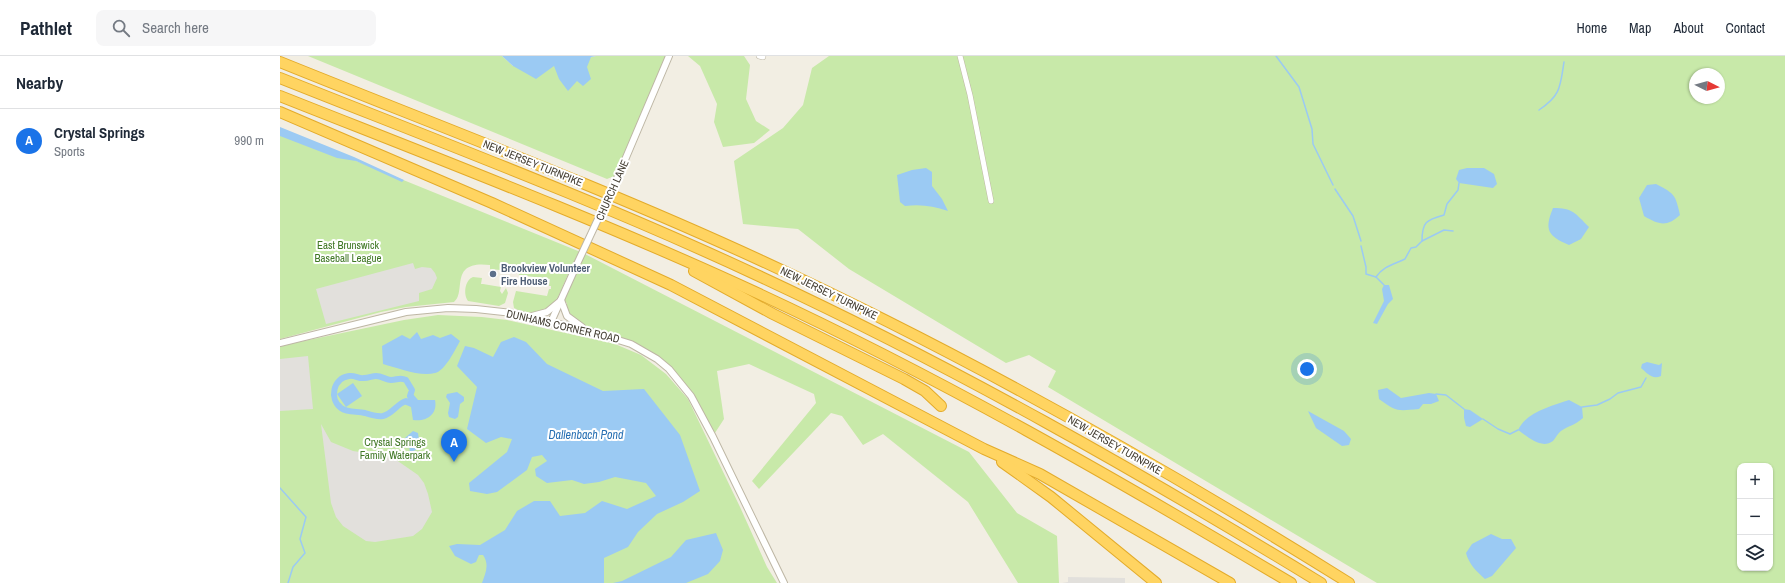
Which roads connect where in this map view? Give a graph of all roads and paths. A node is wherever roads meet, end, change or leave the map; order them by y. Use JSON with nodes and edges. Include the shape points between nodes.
{"nodes":[{"id":1,"x":669,"y":56,"type":"edge"},
{"id":2,"x":960,"y":56,"type":"edge"},
{"id":3,"x":280,"y":62,"type":"edge"},
{"id":4,"x":280,"y":78,"type":"edge"},
{"id":5,"x":280,"y":96,"type":"edge"},
{"id":6,"x":280,"y":112,"type":"edge"},
{"id":7,"x":991,"y":202,"type":"dead end"},
{"id":8,"x":628,"y":235,"type":"junction"},
{"id":9,"x":561,"y":300,"type":"junction"},
{"id":10,"x":529,"y":317,"type":"junction"},
{"id":11,"x":551,"y":322,"type":"junction"},
{"id":12,"x":589,"y":331,"type":"junction"},
{"id":13,"x":280,"y":343,"type":"edge"},
{"id":14,"x":941,"y":406,"type":"dead end"},
{"id":15,"x":984,"y":449,"type":"junction"},
{"id":16,"x":784,"y":583,"type":"edge"},
{"id":17,"x":1156,"y":583,"type":"edge"},
{"id":18,"x":1230,"y":583,"type":"edge"},
{"id":19,"x":1290,"y":583,"type":"edge"},
{"id":20,"x":1322,"y":583,"type":"edge"},
{"id":21,"x":1349,"y":583,"type":"edge"}],
"edges":[{"from":1,"to":9,"type":"street","name":"CHURCH LANE","bridge":true,"via":[[619,174]]},
{"from":2,"to":7,"type":"street"},
{"from":3,"to":21,"type":"highway","name":"NEW JERSEY TURNPIKE","via":[[639,206],[853,304],[1117,445]]},
{"from":4,"to":20,"type":"highway","name":"NEW JERSEY TURNPIKE","via":[[581,198],[717,257],[845,317],[1071,436]]},
{"from":5,"to":8,"type":"highway"},
{"from":6,"to":15,"type":"highway","via":[[492,203],[671,285]]},
{"from":8,"to":14,"type":"highway","via":[[773,314],[904,379],[925,391]]},
{"from":8,"to":19,"type":"highway","via":[[757,293],[931,380],[1115,480]]},
{"from":9,"to":10,"type":"street","via":[[547,312]]},
{"from":9,"to":11,"type":"street","name":"CHURCH LANE"},
{"from":9,"to":12,"type":"street","via":[[567,316]]},
{"from":10,"to":11,"type":"street","name":"DUNHAMS CORNER ROAD"},
{"from":10,"to":13,"type":"street","name":"DUNHAMS CORNER ROAD","via":[[476,308],[439,308]]},
{"from":11,"to":12,"type":"street","name":"DUNHAMS CORNER ROAD"},
{"from":12,"to":16,"type":"street","name":"DUNHAMS CORNER ROAD","via":[[618,339],[644,351],[657,359],[680,381],[700,410]]},
{"from":15,"to":17,"type":"highway","via":[[1051,496]]},
{"from":15,"to":18,"type":"highway","via":[[1040,474]]}]}
